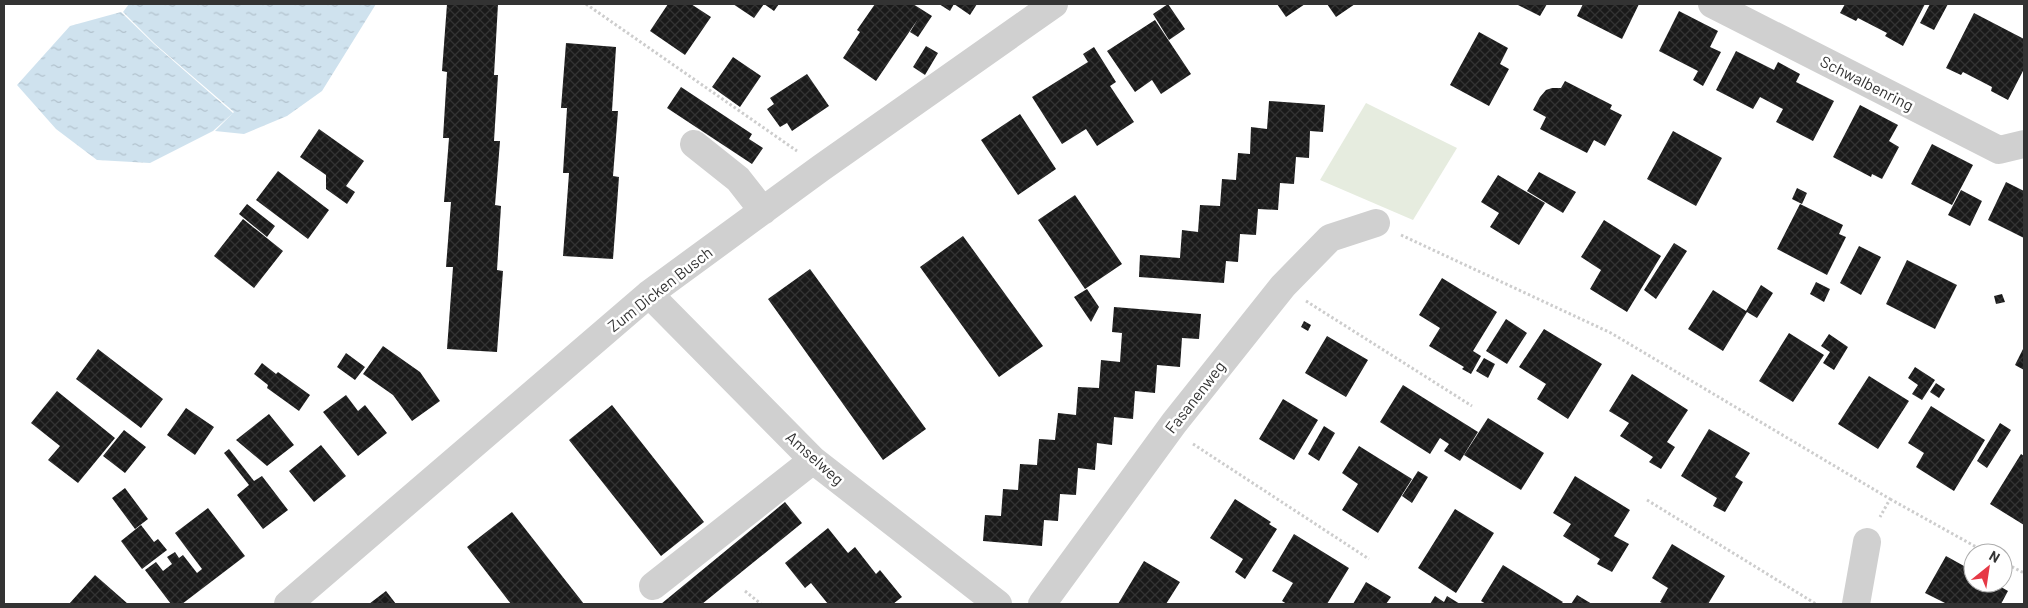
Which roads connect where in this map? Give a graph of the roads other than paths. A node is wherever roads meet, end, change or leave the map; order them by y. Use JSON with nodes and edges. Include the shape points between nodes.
{"nodes":[{"id":1,"x":1054,"y":4,"type":"edge"},
{"id":2,"x":1712,"y":4,"type":"edge"},
{"id":3,"x":694,"y":144,"type":"dead end"},
{"id":4,"x":2024,"y":144,"type":"edge"},
{"id":5,"x":763,"y":210,"type":"junction"},
{"id":6,"x":1376,"y":223,"type":"road end"},
{"id":7,"x":649,"y":294,"type":"junction"},
{"id":8,"x":813,"y":460,"type":"junction"},
{"id":9,"x":1867,"y":542,"type":"road end"},
{"id":10,"x":653,"y":586,"type":"dead end"},
{"id":11,"x":288,"y":604,"type":"edge"},
{"id":12,"x":998,"y":604,"type":"edge"},
{"id":13,"x":1042,"y":604,"type":"edge"},
{"id":14,"x":1856,"y":604,"type":"edge"}],
"edges":[{"from":1,"to":5,"type":"street","name":"Zum Dicken Busch"},
{"from":2,"to":4,"type":"street","name":"Schwalbenring","via":[[1998,150]]},
{"from":3,"to":5,"type":"street","via":[[738,179]]},
{"from":5,"to":7,"type":"street","name":"Zum Dicken Busch"},
{"from":6,"to":13,"type":"street","name":"Fasanenweg","via":[[1330,238],[1283,286],[1170,429]]},
{"from":7,"to":8,"type":"street","name":"Amselweg"},
{"from":7,"to":11,"type":"street","name":"Zum Dicken Busch"},
{"from":8,"to":10,"type":"street"},
{"from":8,"to":12,"type":"street","name":"Amselweg"},
{"from":9,"to":14,"type":"street"}]}
